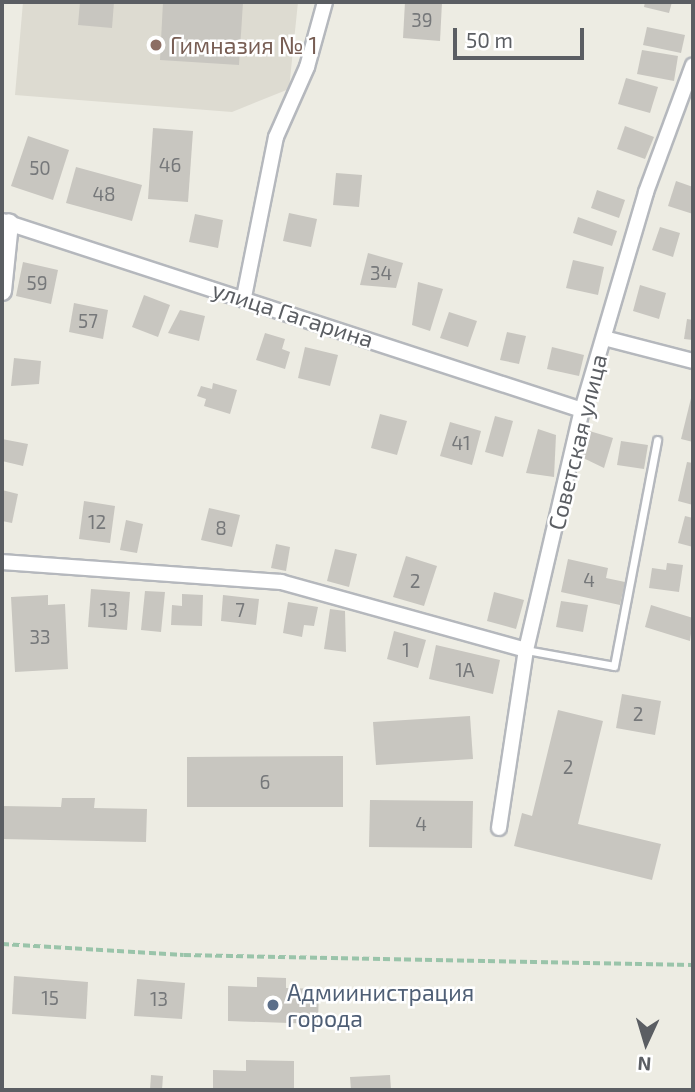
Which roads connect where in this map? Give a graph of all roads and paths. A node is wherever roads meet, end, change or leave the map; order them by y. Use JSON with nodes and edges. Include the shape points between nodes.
{"nodes":[{"id":1,"x":325,"y":2,"type":"edge"},
{"id":2,"x":693,"y":65,"type":"edge"},
{"id":3,"x":5,"y":222,"type":"edge"},
{"id":4,"x":2,"y":290,"type":"edge"},
{"id":5,"x":244,"y":297,"type":"junction"},
{"id":6,"x":604,"y":338,"type":"junction"},
{"id":7,"x":693,"y":361,"type":"edge"},
{"id":8,"x":582,"y":411,"type":"junction"},
{"id":9,"x":657,"y":440,"type":"dead end"},
{"id":10,"x":2,"y":562,"type":"edge"},
{"id":11,"x":526,"y":650,"type":"junction"},
{"id":12,"x":499,"y":828,"type":"dead end"},
{"id":13,"x":2,"y":944,"type":"edge"},
{"id":14,"x":693,"y":965,"type":"edge"}],
"edges":[{"from":1,"to":5,"type":"street","via":[[307,67],[276,137]]},
{"from":2,"to":6,"type":"street","name":"Советская улица","via":[[646,192]]},
{"from":3,"to":4,"type":"street"},
{"from":3,"to":5,"type":"street","name":"улица Гагарина"},
{"from":5,"to":8,"type":"street","name":"улица Гагарина"},
{"from":6,"to":7,"type":"street"},
{"from":6,"to":8,"type":"street","name":"Советская улица"},
{"from":8,"to":11,"type":"street","name":"Советская улица"},
{"from":9,"to":11,"type":"lane","via":[[614,666]]},
{"from":10,"to":11,"type":"street","via":[[281,582]]},
{"from":11,"to":12,"type":"street","name":"Советская улица"},
{"from":13,"to":14,"type":"path","via":[[184,955]]}]}
